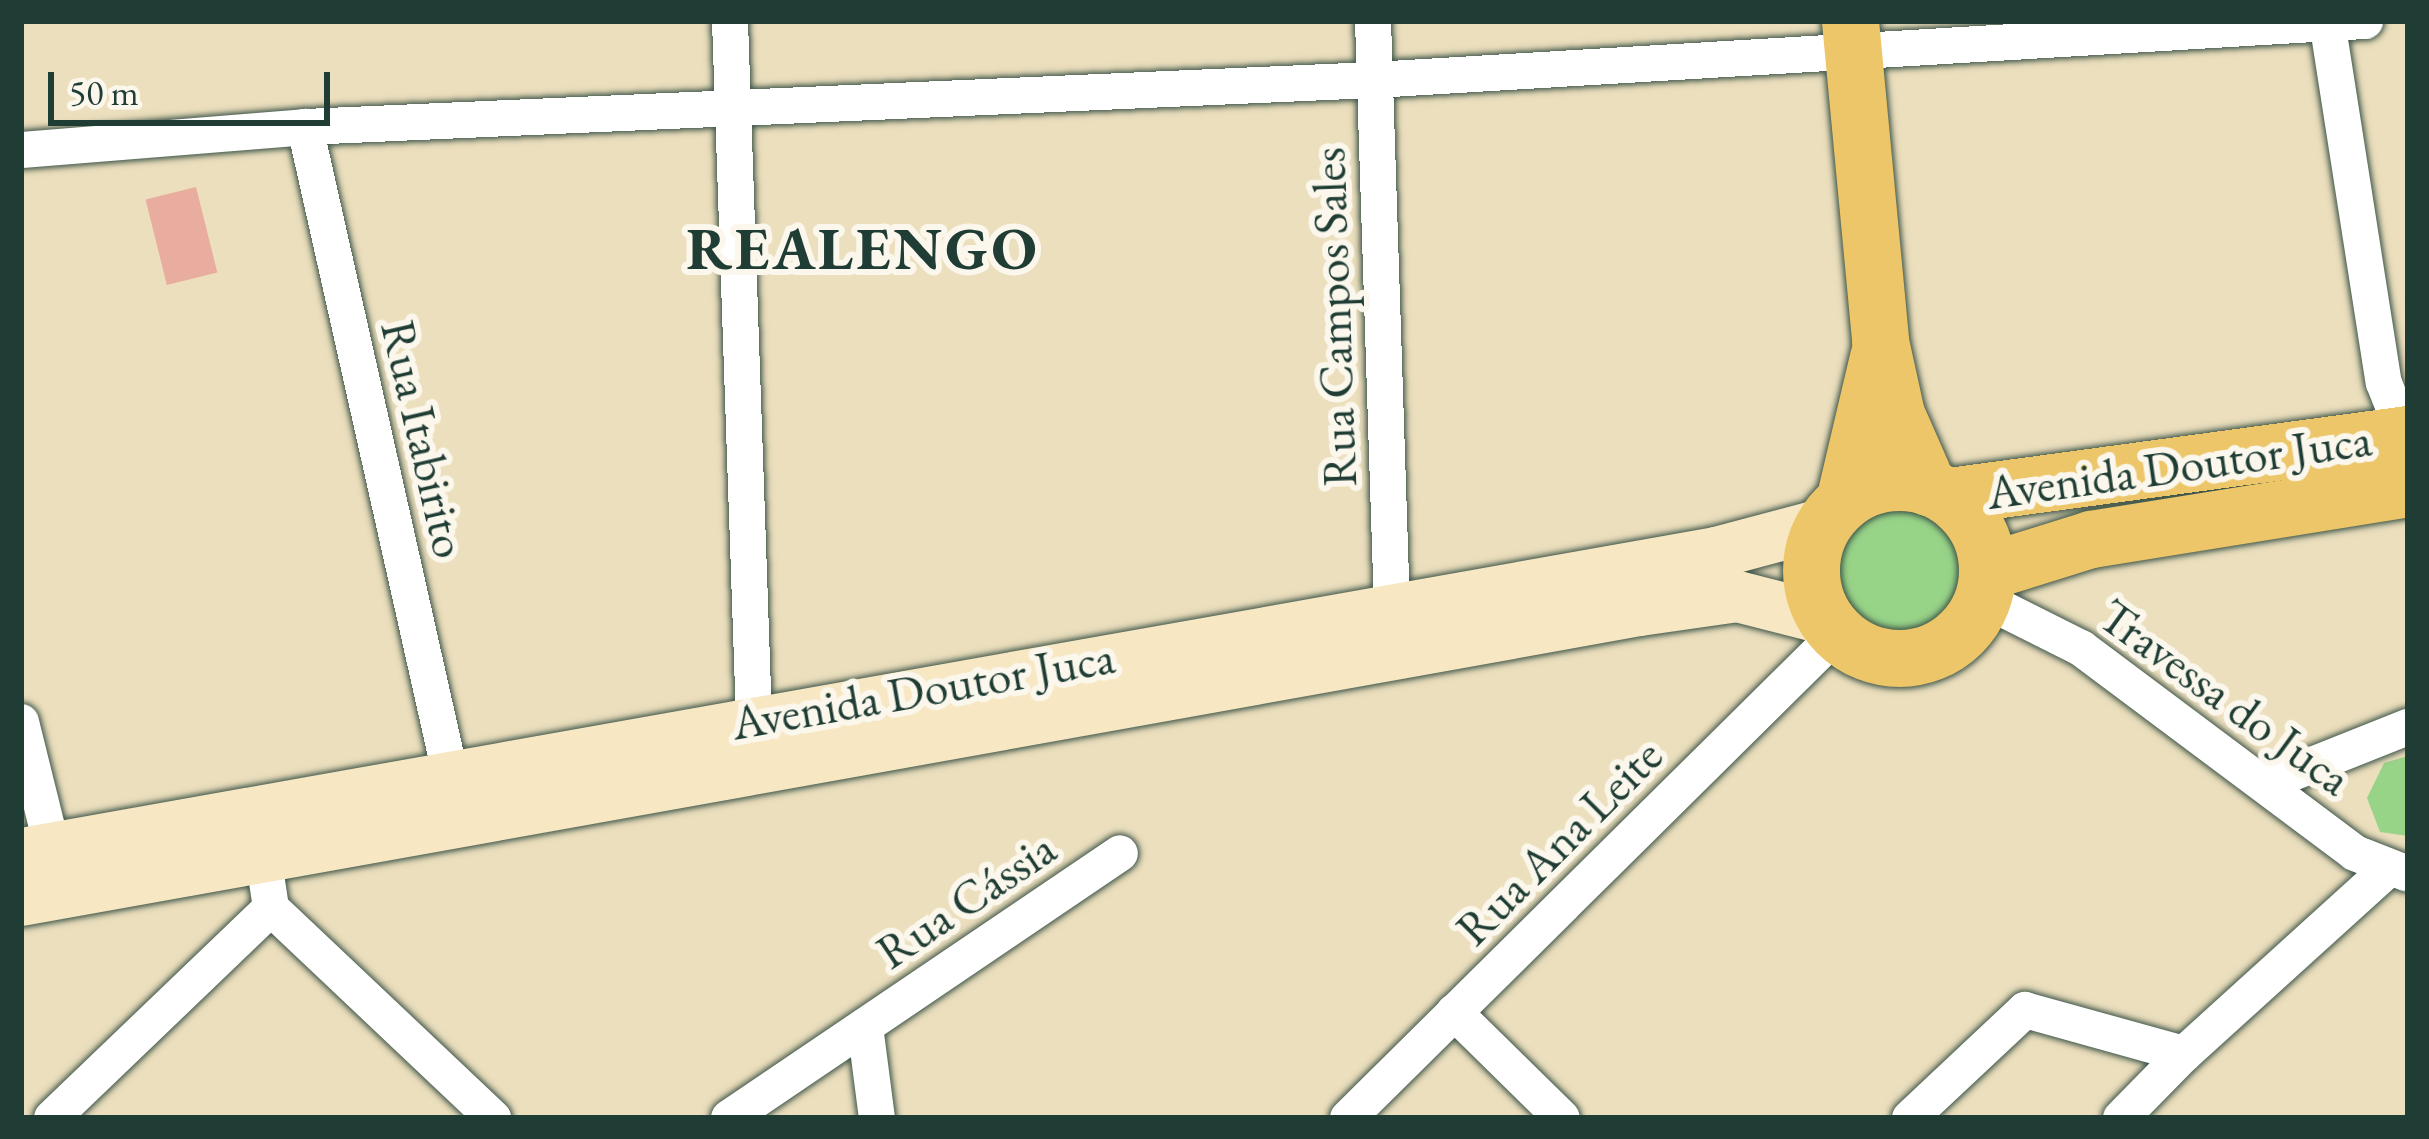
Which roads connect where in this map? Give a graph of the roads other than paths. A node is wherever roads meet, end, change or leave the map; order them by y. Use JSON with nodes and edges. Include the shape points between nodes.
{"nodes":[{"id":1,"x":730,"y":21,"type":"edge"},
{"id":2,"x":1372,"y":21,"type":"edge"},
{"id":3,"x":2365,"y":21,"type":"edge"},
{"id":4,"x":2327,"y":24,"type":"edge"},
{"id":5,"x":1851,"y":34,"type":"edge"},
{"id":6,"x":1374,"y":80,"type":"junction"},
{"id":7,"x":730,"y":104,"type":"junction"},
{"id":8,"x":305,"y":127,"type":"junction"},
{"id":9,"x":21,"y":150,"type":"edge"},
{"id":10,"x":1880,"y":340,"type":"junction"},
{"id":11,"x":2407,"y":452,"type":"edge"},
{"id":12,"x":1939,"y":492,"type":"junction"},
{"id":13,"x":1834,"y":512,"type":"junction"},
{"id":14,"x":1986,"y":585,"type":"junction"},
{"id":15,"x":1392,"y":609,"type":"junction"},
{"id":16,"x":1830,"y":626,"type":"junction"},
{"id":17,"x":754,"y":720,"type":"junction"},
{"id":18,"x":21,"y":722,"type":"edge"},
{"id":19,"x":2408,"y":727,"type":"edge"},
{"id":20,"x":450,"y":773,"type":"junction"},
{"id":21,"x":2267,"y":783,"type":"junction"},
{"id":22,"x":259,"y":832,"type":"junction"},
{"id":23,"x":37,"y":850,"type":"edge"},
{"id":24,"x":1120,"y":853,"type":"dead end"},
{"id":25,"x":2398,"y":872,"type":"edge"},
{"id":26,"x":21,"y":900,"type":"edge"},
{"id":27,"x":271,"y":908,"type":"junction"},
{"id":28,"x":1454,"y":1012,"type":"junction"},
{"id":29,"x":865,"y":1026,"type":"junction"},
{"id":30,"x":2184,"y":1054,"type":"junction"},
{"id":31,"x":52,"y":1118,"type":"edge"},
{"id":32,"x":493,"y":1118,"type":"edge"},
{"id":33,"x":729,"y":1118,"type":"edge"},
{"id":34,"x":878,"y":1118,"type":"edge"},
{"id":35,"x":1348,"y":1118,"type":"edge"},
{"id":36,"x":1562,"y":1118,"type":"edge"},
{"id":37,"x":1910,"y":1118,"type":"edge"},
{"id":38,"x":2121,"y":1118,"type":"edge"}],
"edges":[{"from":1,"to":7,"type":"street"},
{"from":2,"to":6,"type":"street","name":"Rua Campos Sales"},
{"from":3,"to":4,"type":"street"},
{"from":4,"to":5,"type":"street"},
{"from":4,"to":11,"type":"street","via":[[2384,383]]},
{"from":5,"to":6,"type":"street"},
{"from":5,"to":10,"type":"main road"},
{"from":6,"to":7,"type":"street"},
{"from":6,"to":15,"type":"street","name":"Rua Campos Sales"},
{"from":7,"to":8,"type":"street"},
{"from":7,"to":17,"type":"street"},
{"from":8,"to":9,"type":"street"},
{"from":8,"to":20,"type":"street","name":"Rua Itabirito"},
{"from":10,"to":12,"type":"main road","via":[[1896,414]]},
{"from":10,"to":13,"type":"main road"},
{"from":11,"to":12,"type":"main road","name":"Avenida Doutor Juca"},
{"from":11,"to":14,"type":"main road","name":"Avenida Doutor Juca","via":[[2091,539]]},
{"from":12,"to":13,"type":"main road","via":[[1898,482]]},
{"from":12,"to":14,"type":"main road","via":[[1977,530]]},
{"from":13,"to":15,"type":"main road","name":"Avenida Doutor Juca","via":[[1716,552]]},
{"from":13,"to":16,"type":"main road","via":[[1810,571]]},
{"from":14,"to":16,"type":"main road","via":[[1958,635],[1920,656],[1861,651]]},
{"from":14,"to":21,"type":"street","name":"Travessa do Juca"},
{"from":15,"to":17,"type":"main road","name":"Avenida Doutor Juca"},
{"from":16,"to":22,"type":"main road","name":"Avenida Doutor Juca","via":[[1737,596]]},
{"from":16,"to":28,"type":"street","name":"Rua Ana Leite"},
{"from":17,"to":20,"type":"main road","name":"Avenida Doutor Juca"},
{"from":18,"to":23,"type":"street"},
{"from":19,"to":21,"type":"street"},
{"from":20,"to":22,"type":"main road","name":"Avenida Doutor Juca"},
{"from":21,"to":25,"type":"street","name":"Travessa do Juca"},
{"from":22,"to":23,"type":"main road","name":"Avenida Doutor Juca"},
{"from":22,"to":26,"type":"main road","name":"Avenida Doutor Juca"},
{"from":22,"to":27,"type":"street"},
{"from":24,"to":29,"type":"street","name":"Rua Cássia"},
{"from":25,"to":30,"type":"street"},
{"from":27,"to":31,"type":"street"},
{"from":27,"to":32,"type":"street"},
{"from":28,"to":35,"type":"street","name":"Rua Ana Leite"},
{"from":28,"to":36,"type":"street"},
{"from":29,"to":33,"type":"street","name":"Rua Cássia"},
{"from":29,"to":34,"type":"street","name":"Rua Cássia"},
{"from":30,"to":37,"type":"street","via":[[2025,1010]]},
{"from":30,"to":38,"type":"street"}]}
